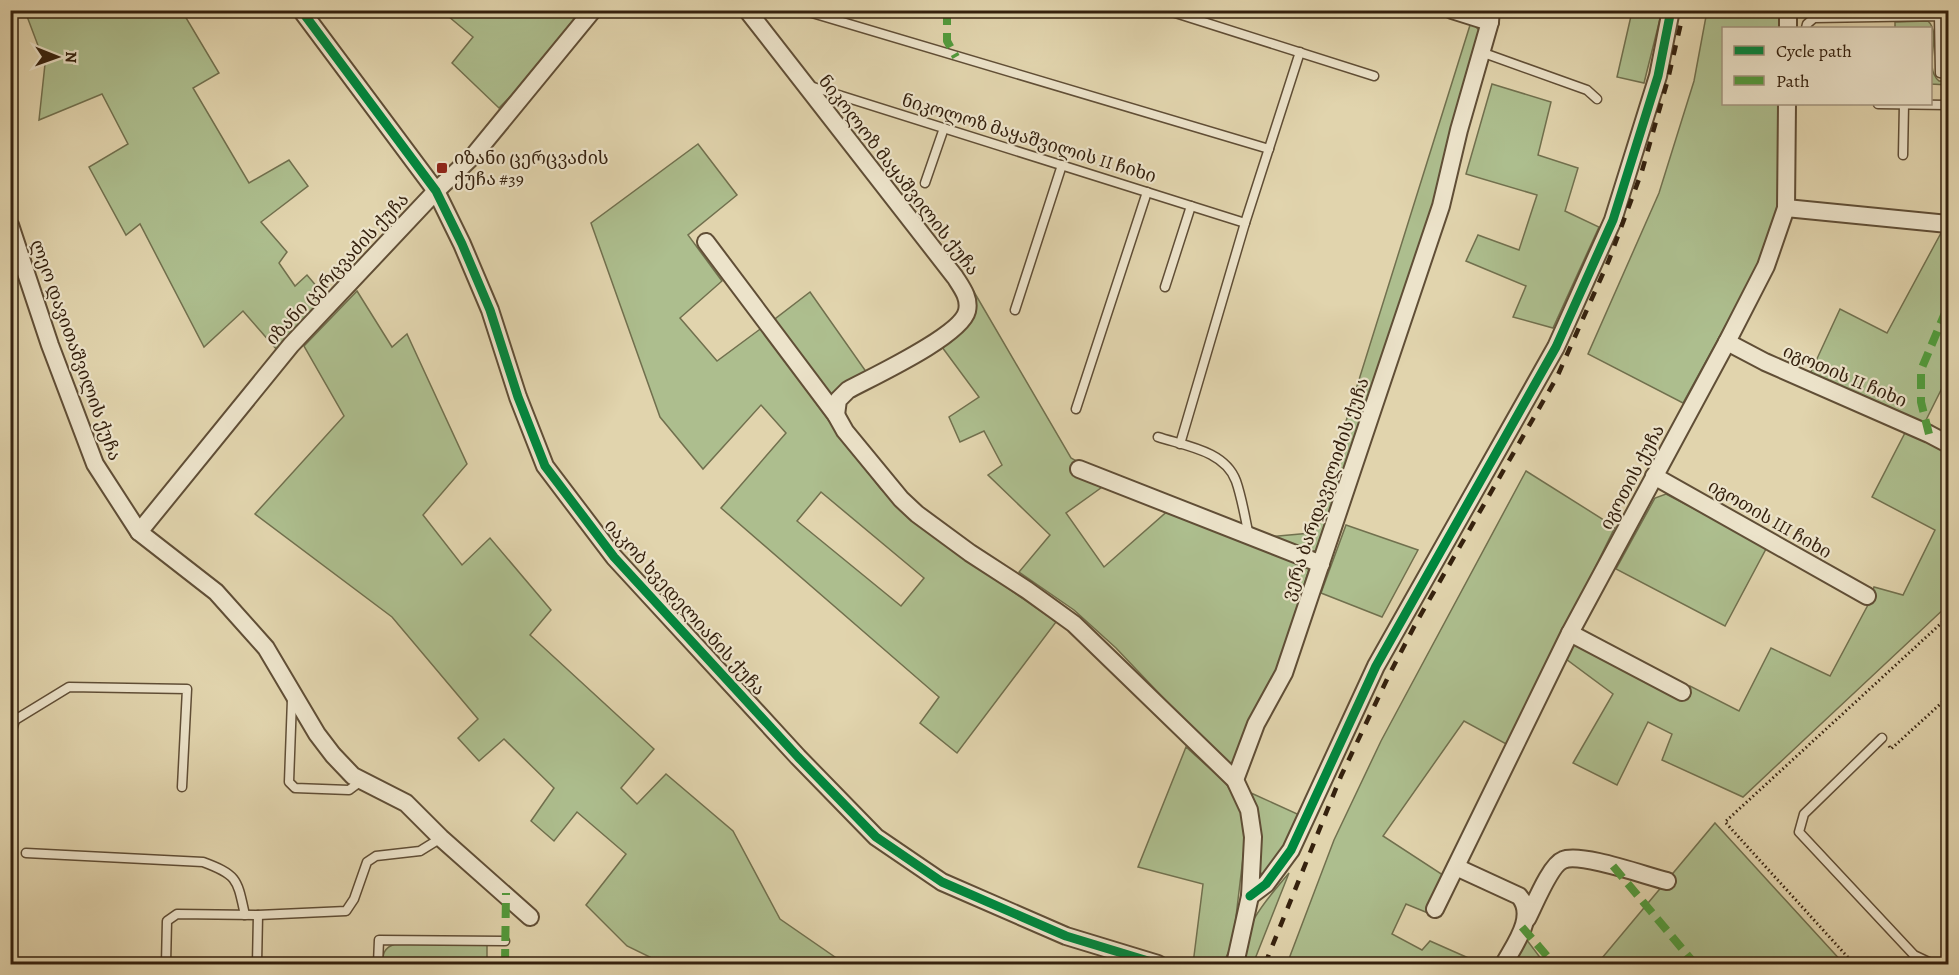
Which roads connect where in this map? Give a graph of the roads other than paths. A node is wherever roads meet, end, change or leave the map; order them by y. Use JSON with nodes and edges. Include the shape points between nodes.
{"nodes":[{"id":1,"x":302,"y":10,"type":"edge"},
{"id":2,"x":593,"y":10,"type":"edge"},
{"id":3,"x":747,"y":10,"type":"edge"},
{"id":4,"x":802,"y":10,"type":"edge"},
{"id":5,"x":1169,"y":10,"type":"edge"},
{"id":6,"x":1452,"y":10,"type":"edge"},
{"id":7,"x":1671,"y":10,"type":"edge"},
{"id":8,"x":1788,"y":10,"type":"edge"},
{"id":9,"x":1879,"y":14,"type":"edge"},
{"id":10,"x":1491,"y":16,"type":"edge"},
{"id":11,"x":1788,"y":27,"type":"edge"},
{"id":12,"x":1806,"y":27,"type":"edge"},
{"id":13,"x":1300,"y":52,"type":"junction"},
{"id":14,"x":1481,"y":52,"type":"junction"},
{"id":15,"x":1948,"y":74,"type":"edge"},
{"id":16,"x":1374,"y":76,"type":"dead end"},
{"id":17,"x":804,"y":84,"type":"junction"},
{"id":18,"x":1597,"y":99,"type":"dead end"},
{"id":19,"x":1787,"y":105,"type":"edge"},
{"id":20,"x":1904,"y":105,"type":"edge"},
{"id":21,"x":1932,"y":105,"type":"edge"},
{"id":22,"x":1948,"y":105,"type":"edge"},
{"id":23,"x":944,"y":128,"type":"junction"},
{"id":24,"x":1269,"y":149,"type":"junction"},
{"id":25,"x":1903,"y":155,"type":"dead end"},
{"id":26,"x":1062,"y":165,"type":"junction"},
{"id":27,"x":925,"y":183,"type":"dead end"},
{"id":28,"x":436,"y":191,"type":"junction"},
{"id":29,"x":1147,"y":192,"type":"junction"},
{"id":30,"x":1191,"y":206,"type":"junction"},
{"id":31,"x":1786,"y":208,"type":"junction"},
{"id":32,"x":1245,"y":223,"type":"junction"},
{"id":33,"x":1948,"y":224,"type":"edge"},
{"id":34,"x":10,"y":225,"type":"edge"},
{"id":35,"x":706,"y":242,"type":"dead end"},
{"id":36,"x":1165,"y":287,"type":"dead end"},
{"id":37,"x":1015,"y":310,"type":"dead end"},
{"id":38,"x":1727,"y":342,"type":"junction"},
{"id":39,"x":1076,"y":409,"type":"dead end"},
{"id":40,"x":836,"y":415,"type":"junction"},
{"id":41,"x":1158,"y":437,"type":"dead end"},
{"id":42,"x":1180,"y":444,"type":"junction"},
{"id":43,"x":1948,"y":444,"type":"edge"},
{"id":44,"x":1079,"y":470,"type":"dead end"},
{"id":45,"x":1654,"y":476,"type":"junction"},
{"id":46,"x":139,"y":532,"type":"junction"},
{"id":47,"x":1249,"y":536,"type":"junction"},
{"id":48,"x":1321,"y":564,"type":"junction"},
{"id":49,"x":1867,"y":597,"type":"dead end"},
{"id":50,"x":1570,"y":633,"type":"junction"},
{"id":51,"x":1683,"y":692,"type":"dead end"},
{"id":52,"x":292,"y":693,"type":"junction"},
{"id":53,"x":10,"y":737,"type":"edge"},
{"id":54,"x":1882,"y":738,"type":"road end"},
{"id":55,"x":361,"y":780,"type":"junction"},
{"id":56,"x":1235,"y":780,"type":"junction"},
{"id":57,"x":182,"y":787,"type":"dead end"},
{"id":58,"x":441,"y":838,"type":"junction"},
{"id":59,"x":26,"y":853,"type":"dead end"},
{"id":60,"x":1456,"y":867,"type":"junction"},
{"id":61,"x":1667,"y":881,"type":"dead end"},
{"id":62,"x":1250,"y":896,"type":"junction"},
{"id":63,"x":1435,"y":909,"type":"dead end"},
{"id":64,"x":245,"y":915,"type":"junction"},
{"id":65,"x":258,"y":915,"type":"junction"},
{"id":66,"x":531,"y":917,"type":"dead end"},
{"id":67,"x":1527,"y":919,"type":"junction"},
{"id":68,"x":505,"y":941,"type":"dead end"},
{"id":69,"x":166,"y":964,"type":"edge"},
{"id":70,"x":257,"y":964,"type":"edge"},
{"id":71,"x":378,"y":964,"type":"edge"},
{"id":72,"x":1158,"y":964,"type":"edge"},
{"id":73,"x":1235,"y":964,"type":"edge"},
{"id":74,"x":1504,"y":964,"type":"edge"},
{"id":75,"x":1933,"y":964,"type":"edge"}],
"edges":[{"from":1,"to":28,"type":"street","name":"იაკობ ხვედელიანის ქუჩა"},
{"from":2,"to":28,"type":"street","name":"იზანი ცერცვაძის ქუჩა","via":[[474,155]]},
{"from":3,"to":17,"type":"street","name":"ნიკოლოზ მაყაშვილის ქუჩა"},
{"from":4,"to":24,"type":"lane"},
{"from":5,"to":13,"type":"lane"},
{"from":6,"to":10,"type":"street"},
{"from":7,"to":62,"type":"street","via":[[1658,76],[1612,220],[1556,347],[1376,666],[1291,850],[1266,884]]},
{"from":8,"to":11,"type":"street"},
{"from":9,"to":12,"type":"lane","via":[[1814,18]]},
{"from":9,"to":15,"type":"lane","via":[[1939,16],[1940,74]]},
{"from":10,"to":14,"type":"street","name":"ვერა ბარდაველიძის ქუჩა"},
{"from":13,"to":16,"type":"lane"},
{"from":13,"to":24,"type":"lane"},
{"from":14,"to":18,"type":"lane","via":[[1587,90]]},
{"from":14,"to":48,"type":"street","name":"ვერა ბარდაველიძის ქუჩა","via":[[1441,206]]},
{"from":17,"to":23,"type":"lane","name":"ნიკოლოზ მაყაშვილის II ჩიხი"},
{"from":17,"to":40,"type":"street","name":"ნიკოლოზ მაყაშვილის ქუჩა","via":[[967,296],[967,312],[958,325],[928,347],[848,390],[838,400]]},
{"from":19,"to":31,"type":"street","name":"იგოთის ქუჩა"},
{"from":20,"to":25,"type":"lane"},
{"from":21,"to":22,"type":"lane"},
{"from":23,"to":26,"type":"lane","name":"ნიკოლოზ მაყაშვილის II ჩიხი"},
{"from":23,"to":27,"type":"lane"},
{"from":24,"to":32,"type":"lane"},
{"from":26,"to":29,"type":"lane","name":"ნიკოლოზ მაყაშვილის II ჩიხი"},
{"from":26,"to":37,"type":"lane"},
{"from":28,"to":46,"type":"street","name":"იზანი ცერცვაძის ქუჩა","via":[[291,345]]},
{"from":28,"to":72,"type":"street","name":"იაკობ ხვედელიანის ქუჩა","via":[[490,310],[545,466],[614,557],[798,757],[876,837],[942,882],[1066,936]]},
{"from":29,"to":30,"type":"lane","name":"ნიკოლოზ მაყაშვილის II ჩიხი"},
{"from":29,"to":39,"type":"lane"},
{"from":30,"to":32,"type":"lane","name":"ნიკოლოზ მაყაშვილის II ჩიხი"},
{"from":30,"to":36,"type":"lane"},
{"from":31,"to":33,"type":"street"},
{"from":31,"to":38,"type":"street","name":"იგოთის ქუჩა","via":[[1766,266]]},
{"from":32,"to":42,"type":"lane"},
{"from":34,"to":46,"type":"street","name":"ლეო დავითაშვილის ქუჩა","via":[[95,464]]},
{"from":35,"to":40,"type":"street"},
{"from":38,"to":43,"type":"street","name":"იგოთის II ჩიხი"},
{"from":38,"to":45,"type":"street","name":"იგოთის ქუჩა"},
{"from":40,"to":56,"type":"street","via":[[844,431],[917,514],[1074,624]]},
{"from":41,"to":42,"type":"lane"},
{"from":42,"to":47,"type":"lane","via":[[1210,453],[1225,463],[1236,480]]},
{"from":44,"to":47,"type":"street"},
{"from":45,"to":49,"type":"street","name":"იგოთის III ჩიხი"},
{"from":45,"to":50,"type":"street","name":"იგოთის ქუჩა"},
{"from":46,"to":52,"type":"street","name":"ლეო დავითაშვილის ქუჩა","via":[[216,592],[266,648]]},
{"from":47,"to":48,"type":"street"},
{"from":48,"to":56,"type":"street","name":"ვერა ბარდაველიძის ქუჩა","via":[[1284,673],[1256,724]]},
{"from":50,"to":51,"type":"street"},
{"from":50,"to":60,"type":"street","name":"იგოთის ქუჩა"},
{"from":52,"to":55,"type":"street","name":"ლეო დავითაშვილის ქუჩა","via":[[333,755]]},
{"from":52,"to":55,"type":"lane","via":[[289,782],[295,788],[349,790]]},
{"from":53,"to":57,"type":"lane","via":[[15,720],[69,687],[187,689]]},
{"from":54,"to":75,"type":"lane","via":[[1804,814],[1799,832],[1914,955]]},
{"from":55,"to":58,"type":"street","name":"ლეო დავითაშვილის ქუჩა","via":[[406,803]]},
{"from":56,"to":62,"type":"street","via":[[1249,810],[1253,837]]},
{"from":58,"to":65,"type":"lane","via":[[420,851],[376,856],[367,862],[354,899],[345,911]]},
{"from":58,"to":66,"type":"street","name":"ლეო დავითაშვილის ქუჩა"},
{"from":59,"to":64,"type":"lane","via":[[203,862],[225,870],[238,882]]},
{"from":60,"to":63,"type":"street","name":"იგოთის ქუჩა"},
{"from":60,"to":67,"type":"street","via":[[1519,896],[1526,903]]},
{"from":61,"to":67,"type":"street","via":[[1580,857],[1562,860]]},
{"from":62,"to":73,"type":"street"},
{"from":64,"to":65,"type":"lane"},
{"from":64,"to":69,"type":"lane","via":[[177,914],[168,921]]},
{"from":65,"to":70,"type":"lane"},
{"from":67,"to":74,"type":"street"},
{"from":68,"to":71,"type":"lane","via":[[379,940]]}]}
